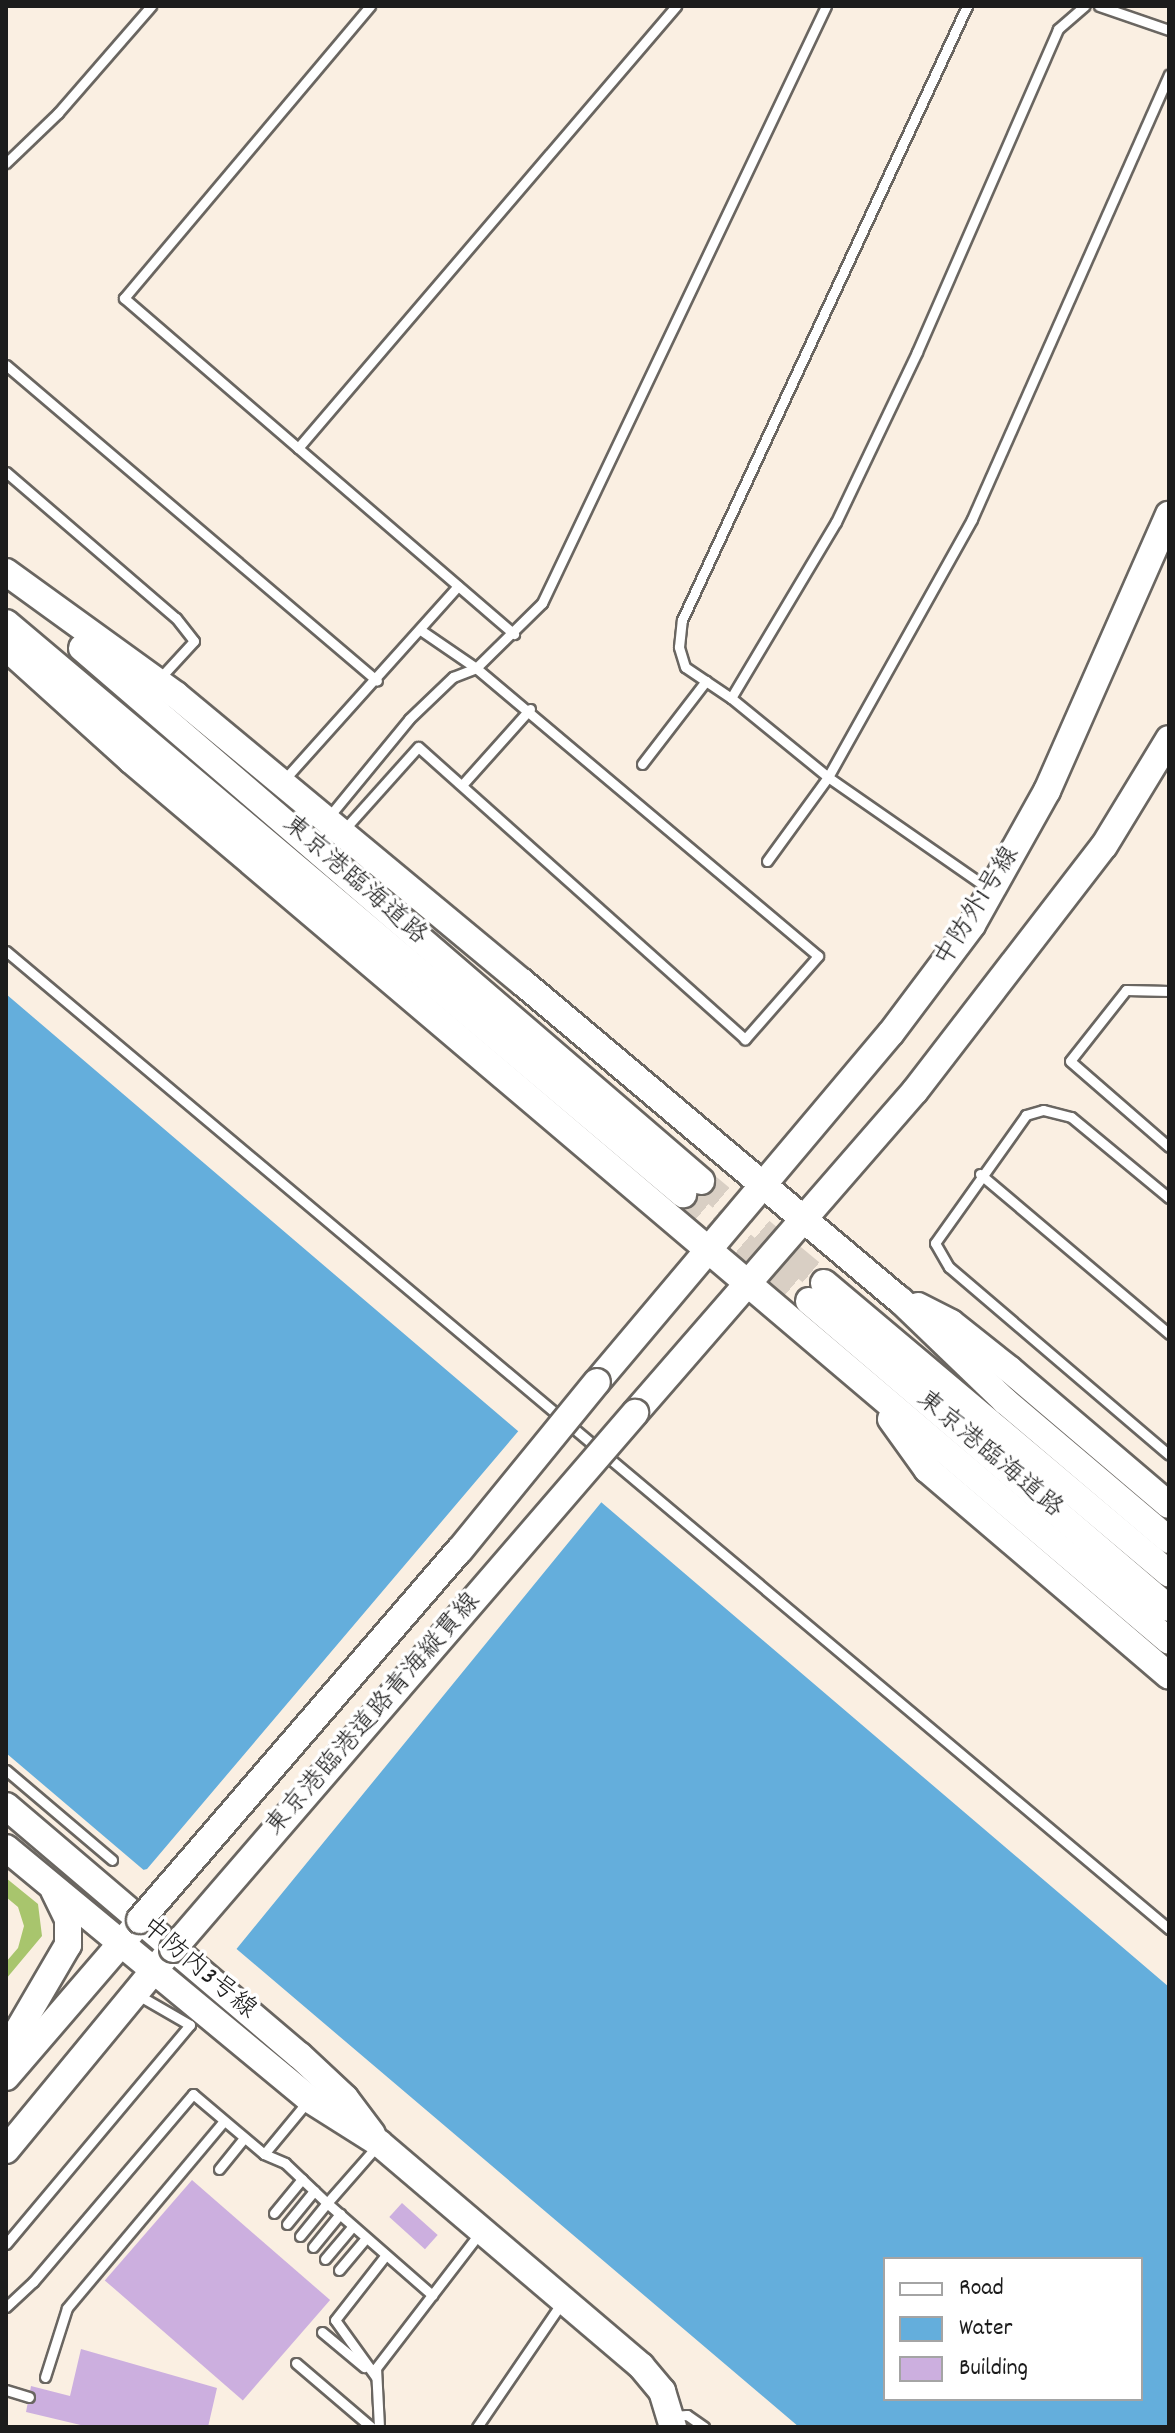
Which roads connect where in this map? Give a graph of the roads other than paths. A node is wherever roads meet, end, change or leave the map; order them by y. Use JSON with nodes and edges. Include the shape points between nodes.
{"nodes":[{"id":1,"x":151,"y":6,"type":"edge"},
{"id":2,"x":370,"y":6,"type":"edge"},
{"id":3,"x":676,"y":6,"type":"edge"},
{"id":4,"x":826,"y":6,"type":"edge"},
{"id":5,"x":967,"y":6,"type":"edge"},
{"id":6,"x":1084,"y":6,"type":"edge"},
{"id":7,"x":1099,"y":6,"type":"edge"},
{"id":8,"x":1169,"y":30,"type":"edge"},
{"id":9,"x":1169,"y":75,"type":"edge"},
{"id":10,"x":1164,"y":103,"type":"edge"},
{"id":11,"x":6,"y":163,"type":"edge"},
{"id":12,"x":6,"y":365,"type":"edge"},
{"id":13,"x":298,"y":448,"type":"junction"},
{"id":14,"x":6,"y":472,"type":"edge"},
{"id":15,"x":1169,"y":515,"type":"edge"},
{"id":16,"x":6,"y":572,"type":"edge"},
{"id":17,"x":6,"y":583,"type":"edge"},
{"id":18,"x":458,"y":586,"type":"junction"},
{"id":19,"x":6,"y":623,"type":"edge"},
{"id":20,"x":422,"y":631,"type":"junction"},
{"id":21,"x":514,"y":634,"type":"junction"},
{"id":22,"x":6,"y":647,"type":"edge"},
{"id":23,"x":476,"y":668,"type":"junction"},
{"id":24,"x":377,"y":681,"type":"junction"},
{"id":25,"x":706,"y":681,"type":"junction"},
{"id":26,"x":155,"y":684,"type":"junction"},
{"id":27,"x":731,"y":698,"type":"junction"},
{"id":28,"x":530,"y":709,"type":"junction"},
{"id":29,"x":1169,"y":739,"type":"edge"},
{"id":30,"x":642,"y":764,"type":"dead end"},
{"id":31,"x":828,"y":777,"type":"junction"},
{"id":32,"x":281,"y":784,"type":"junction"},
{"id":33,"x":462,"y":785,"type":"junction"},
{"id":34,"x":332,"y":828,"type":"junction"},
{"id":35,"x":767,"y":861,"type":"dead end"},
{"id":36,"x":991,"y":890,"type":"junction"},
{"id":37,"x":6,"y":951,"type":"edge"},
{"id":38,"x":1169,"y":991,"type":"edge"},
{"id":39,"x":1169,"y":1147,"type":"edge"},
{"id":40,"x":980,"y":1174,"type":"junction"},
{"id":41,"x":764,"y":1186,"type":"junction"},
{"id":42,"x":1169,"y":1198,"type":"edge"},
{"id":43,"x":803,"y":1218,"type":"junction"},
{"id":44,"x":708,"y":1251,"type":"junction"},
{"id":45,"x":746,"y":1282,"type":"junction"},
{"id":46,"x":900,"y":1300,"type":"junction"},
{"id":47,"x":1169,"y":1334,"type":"edge"},
{"id":48,"x":865,"y":1383,"type":"junction"},
{"id":49,"x":1169,"y":1455,"type":"edge"},
{"id":50,"x":1169,"y":1505,"type":"edge"},
{"id":51,"x":1169,"y":1540,"type":"edge"},
{"id":52,"x":1169,"y":1574,"type":"edge"},
{"id":53,"x":1169,"y":1608,"type":"edge"},
{"id":54,"x":1169,"y":1641,"type":"edge"},
{"id":55,"x":1169,"y":1676,"type":"edge"},
{"id":56,"x":6,"y":1770,"type":"edge"},
{"id":57,"x":6,"y":1806,"type":"edge"},
{"id":58,"x":6,"y":1848,"type":"edge"},
{"id":59,"x":112,"y":1860,"type":"dead end"},
{"id":60,"x":52,"y":1887,"type":"junction"},
{"id":61,"x":140,"y":1920,"type":"junction"},
{"id":62,"x":1169,"y":1929,"type":"edge"},
{"id":63,"x":122,"y":1942,"type":"junction"},
{"id":64,"x":173,"y":1949,"type":"junction"},
{"id":65,"x":155,"y":1969,"type":"junction"},
{"id":66,"x":135,"y":1994,"type":"junction"},
{"id":67,"x":38,"y":2004,"type":"junction"},
{"id":68,"x":6,"y":2022,"type":"edge"},
{"id":69,"x":6,"y":2051,"type":"edge"},
{"id":70,"x":6,"y":2077,"type":"edge"},
{"id":71,"x":309,"y":2099,"type":"junction"},
{"id":72,"x":224,"y":2121,"type":"junction"},
{"id":73,"x":244,"y":2138,"type":"junction"},
{"id":74,"x":379,"y":2143,"type":"junction"},
{"id":75,"x":6,"y":2150,"type":"edge"},
{"id":76,"x":264,"y":2154,"type":"junction"},
{"id":77,"x":219,"y":2169,"type":"dead end"},
{"id":78,"x":302,"y":2179,"type":"junction"},
{"id":79,"x":314,"y":2191,"type":"junction"},
{"id":80,"x":327,"y":2203,"type":"junction"},
{"id":81,"x":274,"y":2213,"type":"dead end"},
{"id":82,"x":340,"y":2214,"type":"junction"},
{"id":83,"x":287,"y":2224,"type":"dead end"},
{"id":84,"x":353,"y":2226,"type":"junction"},
{"id":85,"x":481,"y":2231,"type":"junction"},
{"id":86,"x":300,"y":2236,"type":"dead end"},
{"id":87,"x":366,"y":2238,"type":"junction"},
{"id":88,"x":6,"y":2244,"type":"edge"},
{"id":89,"x":313,"y":2247,"type":"dead end"},
{"id":90,"x":385,"y":2256,"type":"junction"},
{"id":91,"x":325,"y":2259,"type":"dead end"},
{"id":92,"x":339,"y":2270,"type":"dead end"},
{"id":93,"x":432,"y":2295,"type":"junction"},
{"id":94,"x":563,"y":2300,"type":"junction"},
{"id":95,"x":6,"y":2307,"type":"edge"},
{"id":96,"x":322,"y":2332,"type":"dead end"},
{"id":97,"x":296,"y":2363,"type":"dead end"},
{"id":98,"x":45,"y":2377,"type":"dead end"},
{"id":99,"x":376,"y":2377,"type":"junction"},
{"id":100,"x":6,"y":2390,"type":"edge"},
{"id":101,"x":29,"y":2397,"type":"dead end"},
{"id":102,"x":672,"y":2422,"type":"edge"},
{"id":103,"x":371,"y":2427,"type":"edge"},
{"id":104,"x":379,"y":2427,"type":"edge"},
{"id":105,"x":477,"y":2427,"type":"edge"},
{"id":106,"x":704,"y":2427,"type":"edge"}],
"edges":[{"from":1,"to":11,"type":"lane","via":[[58,113]]},
{"from":2,"to":13,"type":"lane","via":[[124,298]]},
{"from":3,"to":13,"type":"lane"},
{"from":4,"to":21,"type":"lane","via":[[542,603]]},
{"from":5,"to":25,"type":"lane","via":[[688,603],[679,647],[685,667]]},
{"from":6,"to":27,"type":"lane","via":[[1058,29],[917,352],[836,522]]},
{"from":7,"to":8,"type":"lane"},
{"from":9,"to":10,"type":"lane"},
{"from":10,"to":31,"type":"lane","via":[[972,519]]},
{"from":12,"to":24,"type":"lane"},
{"from":13,"to":18,"type":"lane"},
{"from":14,"to":26,"type":"lane","via":[[176,618],[194,641]]},
{"from":15,"to":36,"type":"street","name":"中防外1号線","via":[[1047,791]]},
{"from":16,"to":26,"type":"street"},
{"from":17,"to":19,"type":"street","name":"東京港臨海道路","via":[[692,1187]]},
{"from":18,"to":20,"type":"lane"},
{"from":18,"to":21,"type":"lane"},
{"from":20,"to":23,"type":"lane"},
{"from":20,"to":24,"type":"lane"},
{"from":21,"to":23,"type":"lane"},
{"from":22,"to":44,"type":"street","via":[[60,699]]},
{"from":23,"to":28,"type":"lane"},
{"from":23,"to":34,"type":"lane","via":[[453,677],[409,719]]},
{"from":24,"to":32,"type":"lane"},
{"from":25,"to":27,"type":"lane"},
{"from":25,"to":30,"type":"lane"},
{"from":26,"to":32,"type":"street","via":[[176,695]]},
{"from":27,"to":31,"type":"lane"},
{"from":28,"to":33,"type":"lane"},
{"from":28,"to":33,"type":"lane","via":[[818,956],[745,1039]]},
{"from":29,"to":43,"type":"street","via":[[1104,846],[1067,895],[915,1091]]},
{"from":31,"to":35,"type":"lane"},
{"from":31,"to":36,"type":"lane"},
{"from":32,"to":34,"type":"street"},
{"from":33,"to":34,"type":"lane","via":[[418,747]]},
{"from":34,"to":41,"type":"street"},
{"from":36,"to":41,"type":"street","name":"中防外1号線","via":[[931,982]]},
{"from":37,"to":62,"type":"lane"},
{"from":38,"to":39,"type":"lane","via":[[1126,990],[1070,1061]]},
{"from":40,"to":42,"type":"lane","via":[[1026,1115],[1043,1110],[1071,1117]]},
{"from":40,"to":47,"type":"lane"},
{"from":40,"to":49,"type":"lane","via":[[935,1243],[949,1267]]},
{"from":41,"to":43,"type":"street"},
{"from":41,"to":44,"type":"street","name":"中防外1号線"},
{"from":43,"to":45,"type":"street"},
{"from":43,"to":46,"type":"street"},
{"from":44,"to":45,"type":"street"},
{"from":44,"to":61,"type":"street","name":"東京港臨港道路青海縦貫線","bridge":true,"via":[[459,1551]]},
{"from":45,"to":48,"type":"street"},
{"from":45,"to":64,"type":"street","name":"東京港臨港道路青海縦貫線","bridge":true},
{"from":46,"to":50,"type":"street","via":[[951,1323]]},
{"from":46,"to":51,"type":"street","via":[[1005,1401]]},
{"from":48,"to":54,"type":"street"},
{"from":48,"to":55,"type":"street","via":[[927,1469]]},
{"from":52,"to":53,"type":"street","name":"東京港臨海道路","via":[[816,1292]]},
{"from":56,"to":59,"type":"lane"},
{"from":57,"to":61,"type":"street","name":"中防内3号線"},
{"from":58,"to":60,"type":"street","name":"中防内3号線"},
{"from":60,"to":63,"type":"street","name":"中防内3号線"},
{"from":60,"to":67,"type":"street","via":[[66,1910],[70,1938]]},
{"from":61,"to":63,"type":"street","name":"東京港臨港道路青海縦貫線"},
{"from":61,"to":64,"type":"street","name":"中防内3号線"},
{"from":63,"to":65,"type":"street","name":"中防内3号線"},
{"from":63,"to":70,"type":"street","name":"東京港臨港道路青海縦貫線"},
{"from":64,"to":65,"type":"street","name":"東京港臨港道路青海縦貫線"},
{"from":64,"to":74,"type":"street","name":"中防内3号線","via":[[345,2098]]},
{"from":65,"to":66,"type":"street","name":"東京港臨港道路青海縦貫線"},
{"from":65,"to":71,"type":"street","name":"中防内3号線"},
{"from":66,"to":75,"type":"street","name":"東京港臨港道路青海縦貫線"},
{"from":66,"to":88,"type":"lane","via":[[190,2025]]},
{"from":67,"to":68,"type":"street"},
{"from":67,"to":69,"type":"street"},
{"from":71,"to":74,"type":"street","name":"中防内3号線"},
{"from":71,"to":76,"type":"lane"},
{"from":72,"to":73,"type":"lane"},
{"from":72,"to":95,"type":"lane","via":[[193,2094]]},
{"from":72,"to":98,"type":"lane","via":[[67,2308]]},
{"from":73,"to":76,"type":"lane"},
{"from":73,"to":77,"type":"lane"},
{"from":74,"to":80,"type":"lane"},
{"from":74,"to":85,"type":"street","name":"中防内3号線"},
{"from":76,"to":78,"type":"lane"},
{"from":78,"to":79,"type":"lane"},
{"from":78,"to":81,"type":"lane"},
{"from":79,"to":80,"type":"lane"},
{"from":79,"to":83,"type":"lane"},
{"from":80,"to":82,"type":"lane"},
{"from":80,"to":86,"type":"lane"},
{"from":82,"to":84,"type":"lane"},
{"from":82,"to":89,"type":"lane"},
{"from":84,"to":87,"type":"lane"},
{"from":84,"to":91,"type":"lane"},
{"from":85,"to":93,"type":"lane"},
{"from":85,"to":94,"type":"street","name":"中防内3号線"},
{"from":87,"to":90,"type":"lane"},
{"from":87,"to":92,"type":"lane"},
{"from":90,"to":93,"type":"lane"},
{"from":90,"to":99,"type":"lane","via":[[335,2320]]},
{"from":93,"to":99,"type":"lane","via":[[376,2368]]},
{"from":94,"to":102,"type":"street","name":"中防内3号線","via":[[641,2366],[662,2391]]},
{"from":94,"to":105,"type":"lane"},
{"from":96,"to":99,"type":"lane"},
{"from":97,"to":103,"type":"lane"},
{"from":99,"to":104,"type":"lane"},
{"from":100,"to":101,"type":"lane"},
{"from":102,"to":106,"type":"lane","via":[[687,2415]]}]}
